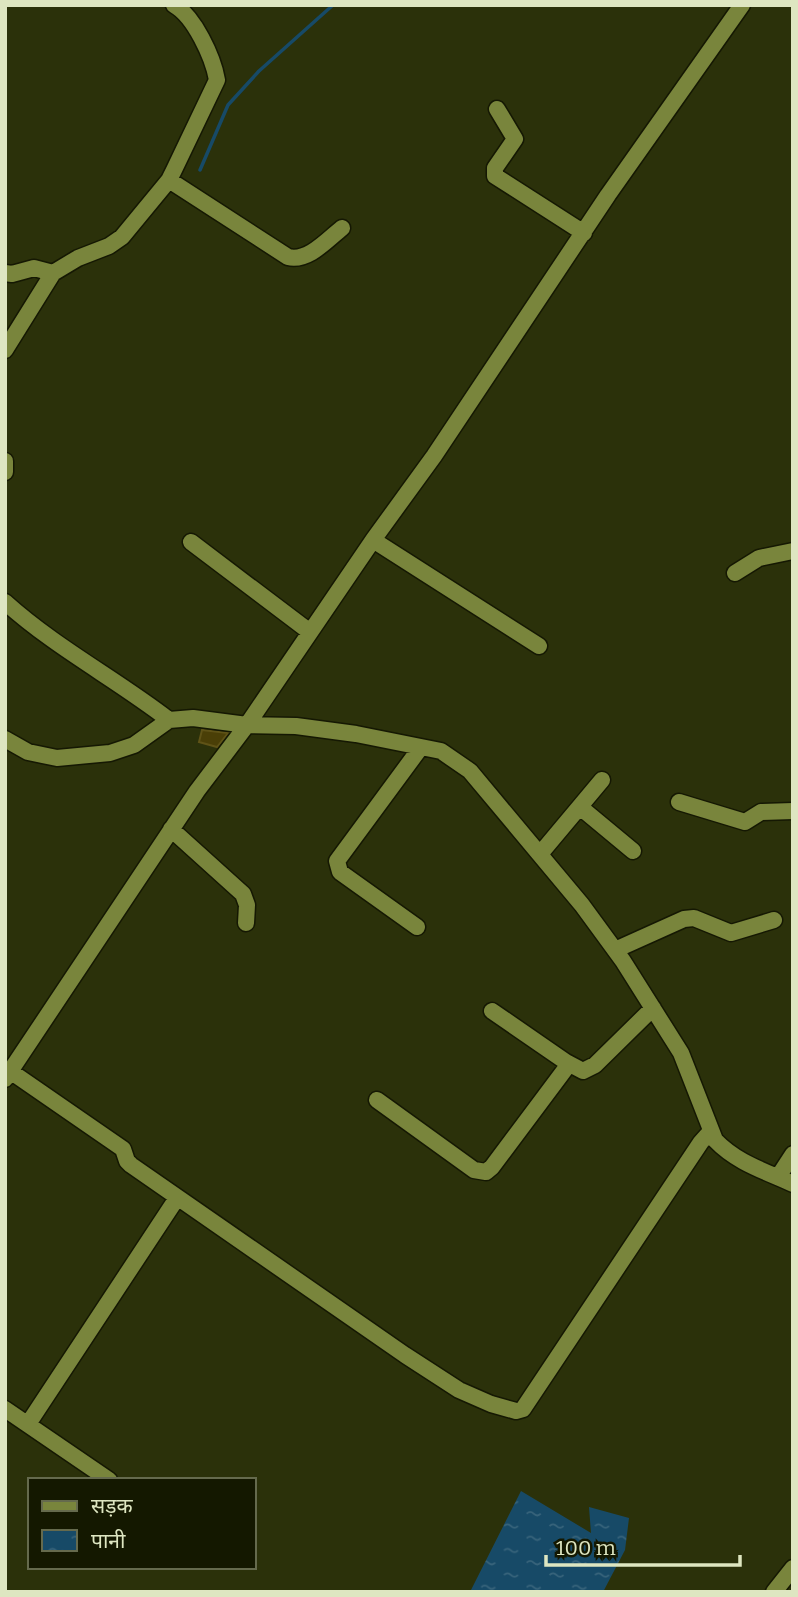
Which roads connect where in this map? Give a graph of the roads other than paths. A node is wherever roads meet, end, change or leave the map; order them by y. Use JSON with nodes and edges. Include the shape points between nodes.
{"nodes":[{"id":1,"x":174,"y":5,"type":"edge"},
{"id":2,"x":742,"y":5,"type":"edge"},
{"id":3,"x":497,"y":110,"type":"dead end"},
{"id":4,"x":169,"y":180,"type":"junction"},
{"id":5,"x":342,"y":228,"type":"dead end"},
{"id":6,"x":584,"y":233,"type":"junction"},
{"id":7,"x":5,"y":273,"type":"edge"},
{"id":8,"x":53,"y":273,"type":"junction"},
{"id":9,"x":5,"y":350,"type":"edge"},
{"id":10,"x":5,"y":461,"type":"edge"},
{"id":11,"x":5,"y":472,"type":"edge"},
{"id":12,"x":373,"y":540,"type":"junction"},
{"id":13,"x":191,"y":542,"type":"dead end"},
{"id":14,"x":793,"y":551,"type":"edge"},
{"id":15,"x":735,"y":573,"type":"dead end"},
{"id":16,"x":5,"y":602,"type":"edge"},
{"id":17,"x":310,"y":632,"type":"junction"},
{"id":18,"x":539,"y":646,"type":"dead end"},
{"id":19,"x":169,"y":720,"type":"junction"},
{"id":20,"x":247,"y":725,"type":"junction"},
{"id":21,"x":5,"y":739,"type":"edge"},
{"id":22,"x":421,"y":747,"type":"junction"},
{"id":23,"x":602,"y":780,"type":"dead end"},
{"id":24,"x":679,"y":802,"type":"dead end"},
{"id":25,"x":580,"y":807,"type":"junction"},
{"id":26,"x":793,"y":811,"type":"edge"},
{"id":27,"x":171,"y":829,"type":"junction"},
{"id":28,"x":633,"y":852,"type":"dead end"},
{"id":29,"x":540,"y":854,"type":"junction"},
{"id":30,"x":774,"y":920,"type":"dead end"},
{"id":31,"x":246,"y":923,"type":"dead end"},
{"id":32,"x":417,"y":928,"type":"dead end"},
{"id":33,"x":615,"y":950,"type":"junction"},
{"id":34,"x":653,"y":1008,"type":"junction"},
{"id":35,"x":492,"y":1011,"type":"dead end"},
{"id":36,"x":569,"y":1064,"type":"junction"},
{"id":37,"x":8,"y":1075,"type":"edge"},
{"id":38,"x":377,"y":1100,"type":"dead end"},
{"id":39,"x":710,"y":1132,"type":"junction"},
{"id":40,"x":793,"y":1154,"type":"edge"},
{"id":41,"x":785,"y":1180,"type":"edge"},
{"id":42,"x":177,"y":1198,"type":"junction"},
{"id":43,"x":5,"y":1409,"type":"edge"},
{"id":44,"x":27,"y":1424,"type":"junction"},
{"id":45,"x":106,"y":1478,"type":"edge"},
{"id":46,"x":793,"y":1568,"type":"edge"},
{"id":47,"x":774,"y":1592,"type":"edge"}],
"edges":[{"from":1,"to":4,"type":"street","via":[[195,25],[217,80]]},
{"from":2,"to":6,"type":"street"},
{"from":3,"to":6,"type":"street","via":[[515,139],[495,168],[495,176]]},
{"from":4,"to":5,"type":"street","via":[[296,260]]},
{"from":4,"to":8,"type":"street","via":[[122,237]]},
{"from":6,"to":12,"type":"street","via":[[442,446]]},
{"from":7,"to":8,"type":"street","via":[[34,268]]},
{"from":8,"to":9,"type":"street"},
{"from":10,"to":11,"type":"street"},
{"from":12,"to":17,"type":"street"},
{"from":12,"to":18,"type":"street"},
{"from":13,"to":17,"type":"street"},
{"from":14,"to":15,"type":"street","via":[[759,558]]},
{"from":16,"to":19,"type":"street","via":[[49,638]]},
{"from":17,"to":20,"type":"street"},
{"from":19,"to":20,"type":"street","via":[[193,718]]},
{"from":19,"to":21,"type":"street","via":[[134,745],[110,754],[58,758],[28,752]]},
{"from":20,"to":22,"type":"street","via":[[296,726]]},
{"from":20,"to":27,"type":"street"},
{"from":22,"to":29,"type":"street","via":[[441,751],[470,771]]},
{"from":22,"to":32,"type":"street","via":[[337,861],[340,872]]},
{"from":23,"to":25,"type":"street"},
{"from":24,"to":26,"type":"street","via":[[745,822],[761,812]]},
{"from":25,"to":28,"type":"street"},
{"from":25,"to":29,"type":"street"},
{"from":27,"to":31,"type":"street","via":[[243,894]]},
{"from":27,"to":37,"type":"street"},
{"from":29,"to":33,"type":"street"},
{"from":30,"to":33,"type":"street","via":[[731,933],[694,918],[684,919]]},
{"from":33,"to":34,"type":"street"},
{"from":34,"to":36,"type":"street","via":[[587,1070]]},
{"from":34,"to":39,"type":"street","via":[[681,1054]]},
{"from":35,"to":36,"type":"street"},
{"from":36,"to":38,"type":"street","via":[[486,1172],[474,1170]]},
{"from":37,"to":42,"type":"street","via":[[123,1149],[128,1163]]},
{"from":39,"to":41,"type":"street","via":[[724,1150]]},
{"from":39,"to":42,"type":"street","via":[[523,1409],[516,1411],[459,1390]]},
{"from":40,"to":41,"type":"street"},
{"from":42,"to":44,"type":"street"},
{"from":43,"to":44,"type":"street"},
{"from":44,"to":45,"type":"street"},
{"from":46,"to":47,"type":"street"}]}
